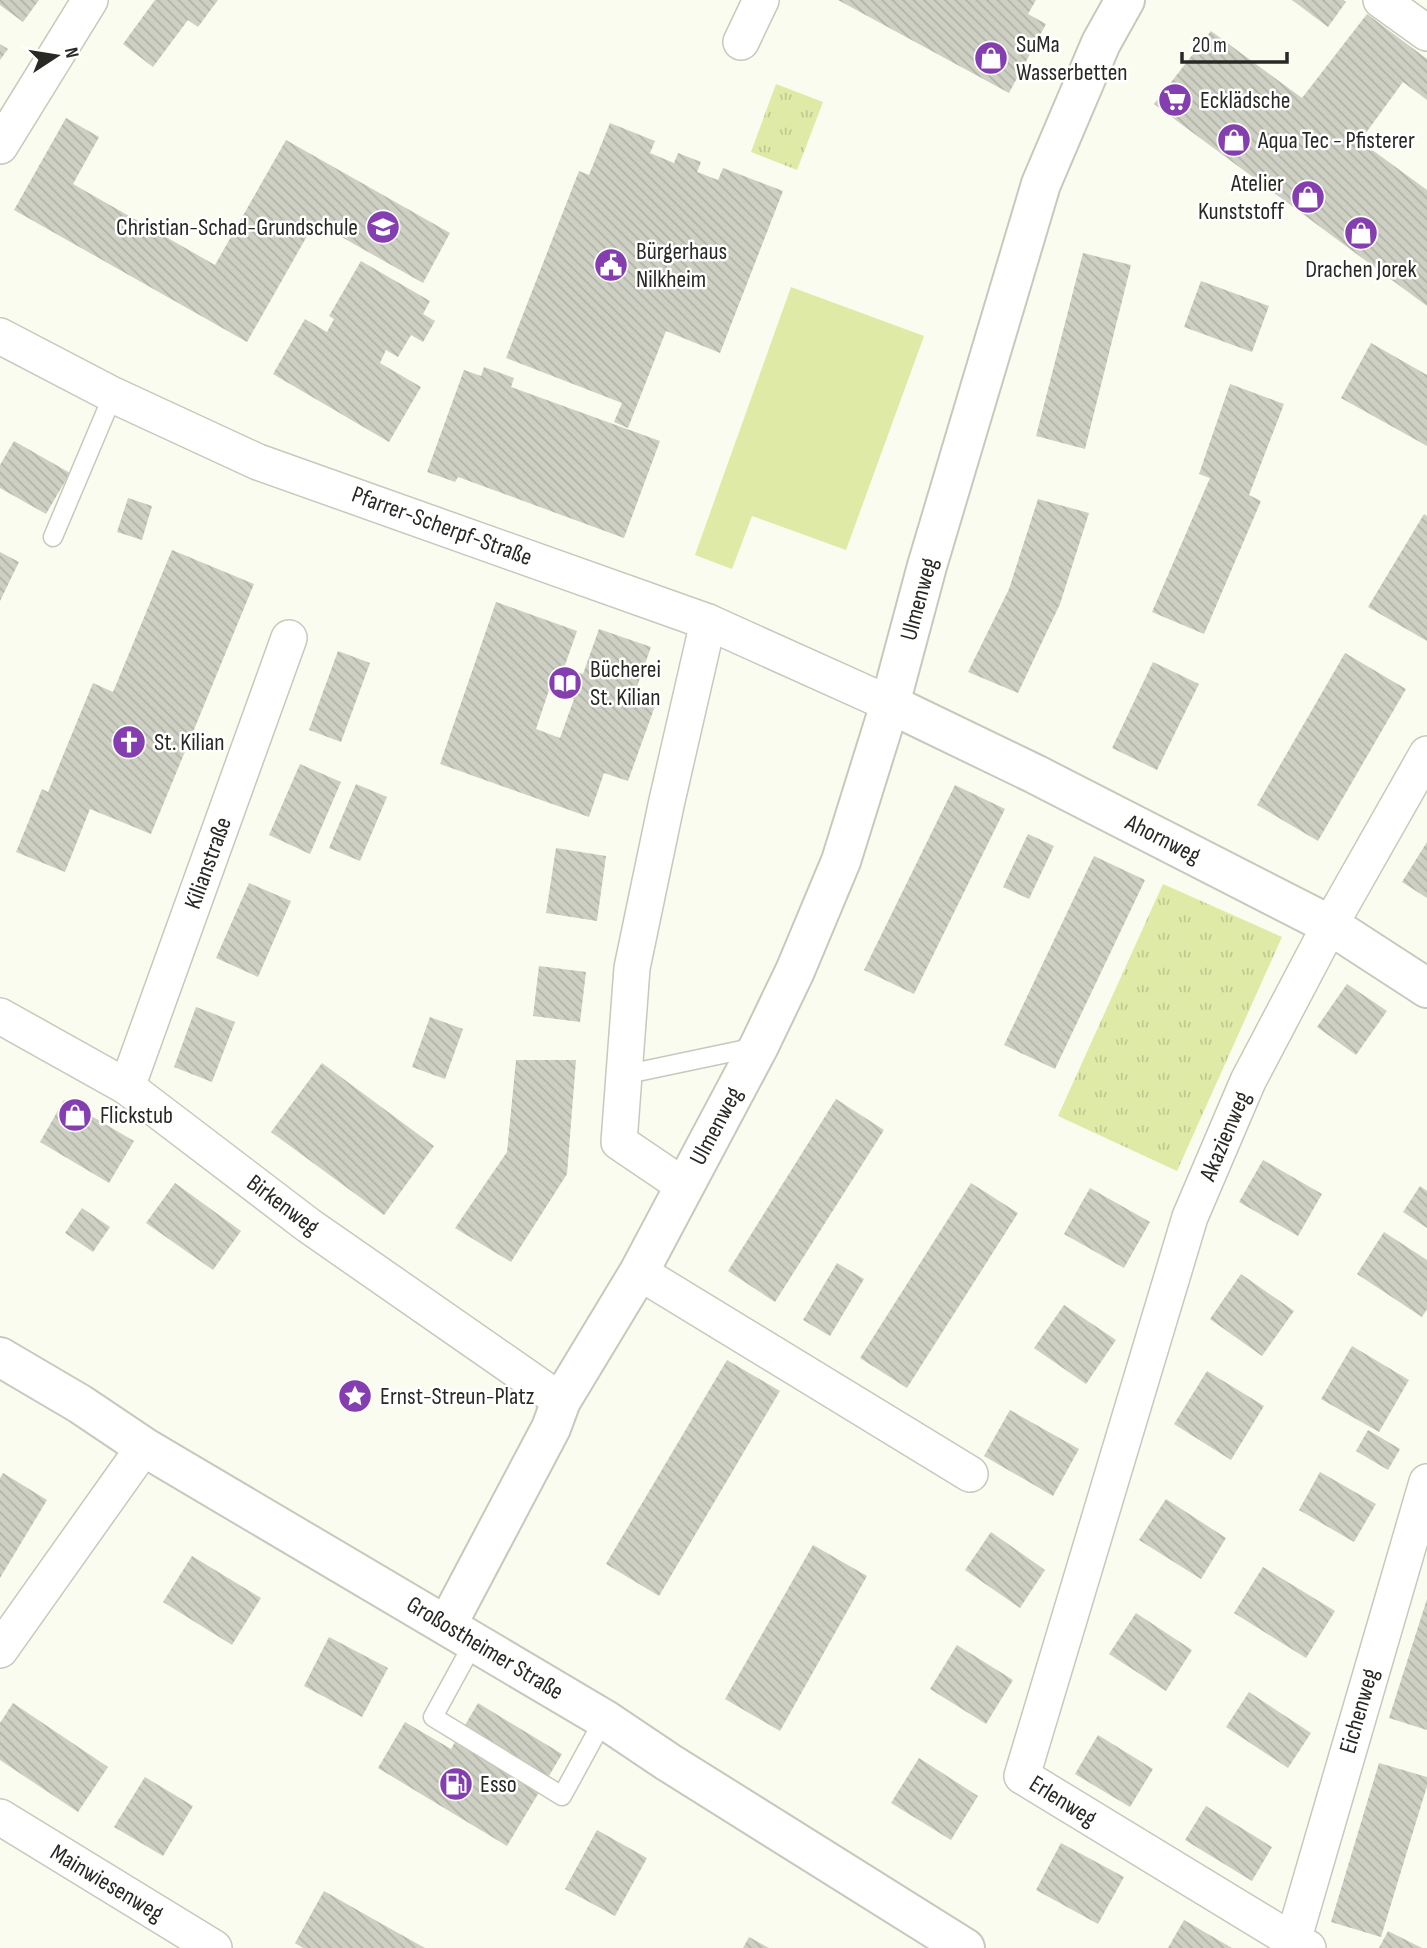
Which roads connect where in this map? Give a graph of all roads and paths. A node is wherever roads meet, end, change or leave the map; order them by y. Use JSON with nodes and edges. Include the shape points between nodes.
{"nodes":[{"id":1,"x":90,"y":0,"type":"edge"},
{"id":2,"x":761,"y":0,"type":"edge"},
{"id":3,"x":1125,"y":0,"type":"edge"},
{"id":4,"x":1381,"y":0,"type":"edge"},
{"id":5,"x":1427,"y":33,"type":"edge"},
{"id":6,"x":741,"y":42,"type":"dead end"},
{"id":7,"x":0,"y":146,"type":"edge"},
{"id":8,"x":0,"y":336,"type":"edge"},
{"id":9,"x":113,"y":395,"type":"junction"},
{"id":10,"x":53,"y":537,"type":"dead end"},
{"id":11,"x":708,"y":622,"type":"junction"},
{"id":12,"x":289,"y":638,"type":"dead end"},
{"id":13,"x":890,"y":704,"type":"junction"},
{"id":14,"x":1427,"y":754,"type":"edge"},
{"id":15,"x":1330,"y":925,"type":"junction"},
{"id":16,"x":1427,"y":988,"type":"edge"},
{"id":17,"x":0,"y":1016,"type":"edge"},
{"id":18,"x":760,"y":1046,"type":"junction"},
{"id":19,"x":623,"y":1075,"type":"junction"},
{"id":20,"x":127,"y":1087,"type":"junction"},
{"id":21,"x":684,"y":1186,"type":"junction"},
{"id":22,"x":639,"y":1272,"type":"junction"},
{"id":23,"x":0,"y":1357,"type":"edge"},
{"id":24,"x":561,"y":1401,"type":"junction"},
{"id":25,"x":144,"y":1447,"type":"junction"},
{"id":26,"x":970,"y":1474,"type":"dead end"},
{"id":27,"x":1427,"y":1482,"type":"edge"},
{"id":28,"x":1090,"y":1547,"type":"joint"},
{"id":29,"x":461,"y":1634,"type":"junction"},
{"id":30,"x":0,"y":1650,"type":"edge"},
{"id":31,"x":604,"y":1719,"type":"junction"},
{"id":32,"x":0,"y":1817,"type":"edge"},
{"id":33,"x":1301,"y":1945,"type":"edge"},
{"id":34,"x":214,"y":1948,"type":"edge"},
{"id":35,"x":965,"y":1948,"type":"edge"}],
"edges":[{"from":1,"to":7,"type":"street"},
{"from":2,"to":6,"type":"street"},
{"from":3,"to":13,"type":"street","name":"Ulmenweg","via":[[1101,43],[1041,184]]},
{"from":4,"to":5,"type":"street"},
{"from":8,"to":9,"type":"street","name":"Pfarrer-Scherpf-Straße"},
{"from":9,"to":10,"type":"lane"},
{"from":9,"to":11,"type":"street","name":"Pfarrer-Scherpf-Straße","via":[[258,462]]},
{"from":11,"to":13,"type":"street","name":"Pfarrer-Scherpf-Straße"},
{"from":11,"to":19,"type":"street","name":"Ulmenweg","via":[[632,968]]},
{"from":12,"to":20,"type":"street","name":"Kilianstraße"},
{"from":13,"to":15,"type":"street","name":"Ahornweg"},
{"from":13,"to":18,"type":"street","name":"Ulmenweg","via":[[841,861]]},
{"from":14,"to":15,"type":"street","name":"Akazienweg"},
{"from":15,"to":16,"type":"street","name":"Ahornweg"},
{"from":15,"to":28,"type":"street","name":"Akazienweg","via":[[1248,1081],[1190,1217]]},
{"from":17,"to":20,"type":"street","name":"Birkenweg"},
{"from":18,"to":19,"type":"lane"},
{"from":18,"to":21,"type":"street","name":"Ulmenweg"},
{"from":19,"to":21,"type":"street","name":"Ulmenweg","via":[[618,1142]]},
{"from":20,"to":24,"type":"street","name":"Birkenweg","via":[[308,1225]]},
{"from":21,"to":22,"type":"street","name":"Ulmenweg"},
{"from":22,"to":24,"type":"street","name":"Ulmenweg"},
{"from":22,"to":26,"type":"street"},
{"from":23,"to":25,"type":"street","name":"Großostheimer Straße"},
{"from":24,"to":29,"type":"street","name":"Ulmenweg"},
{"from":25,"to":29,"type":"street","name":"Großostheimer Straße"},
{"from":25,"to":30,"type":"street"},
{"from":27,"to":33,"type":"street","name":"Eichenweg"},
{"from":28,"to":33,"type":"street","name":"Erlenweg","via":[[1022,1776]]},
{"from":29,"to":31,"type":"street","name":"Großostheimer Straße"},
{"from":29,"to":31,"type":"lane","via":[[433,1717],[562,1796]]},
{"from":31,"to":35,"type":"street","name":"Großostheimer Straße"},
{"from":32,"to":34,"type":"street","name":"Mainwiesenweg"}]}
